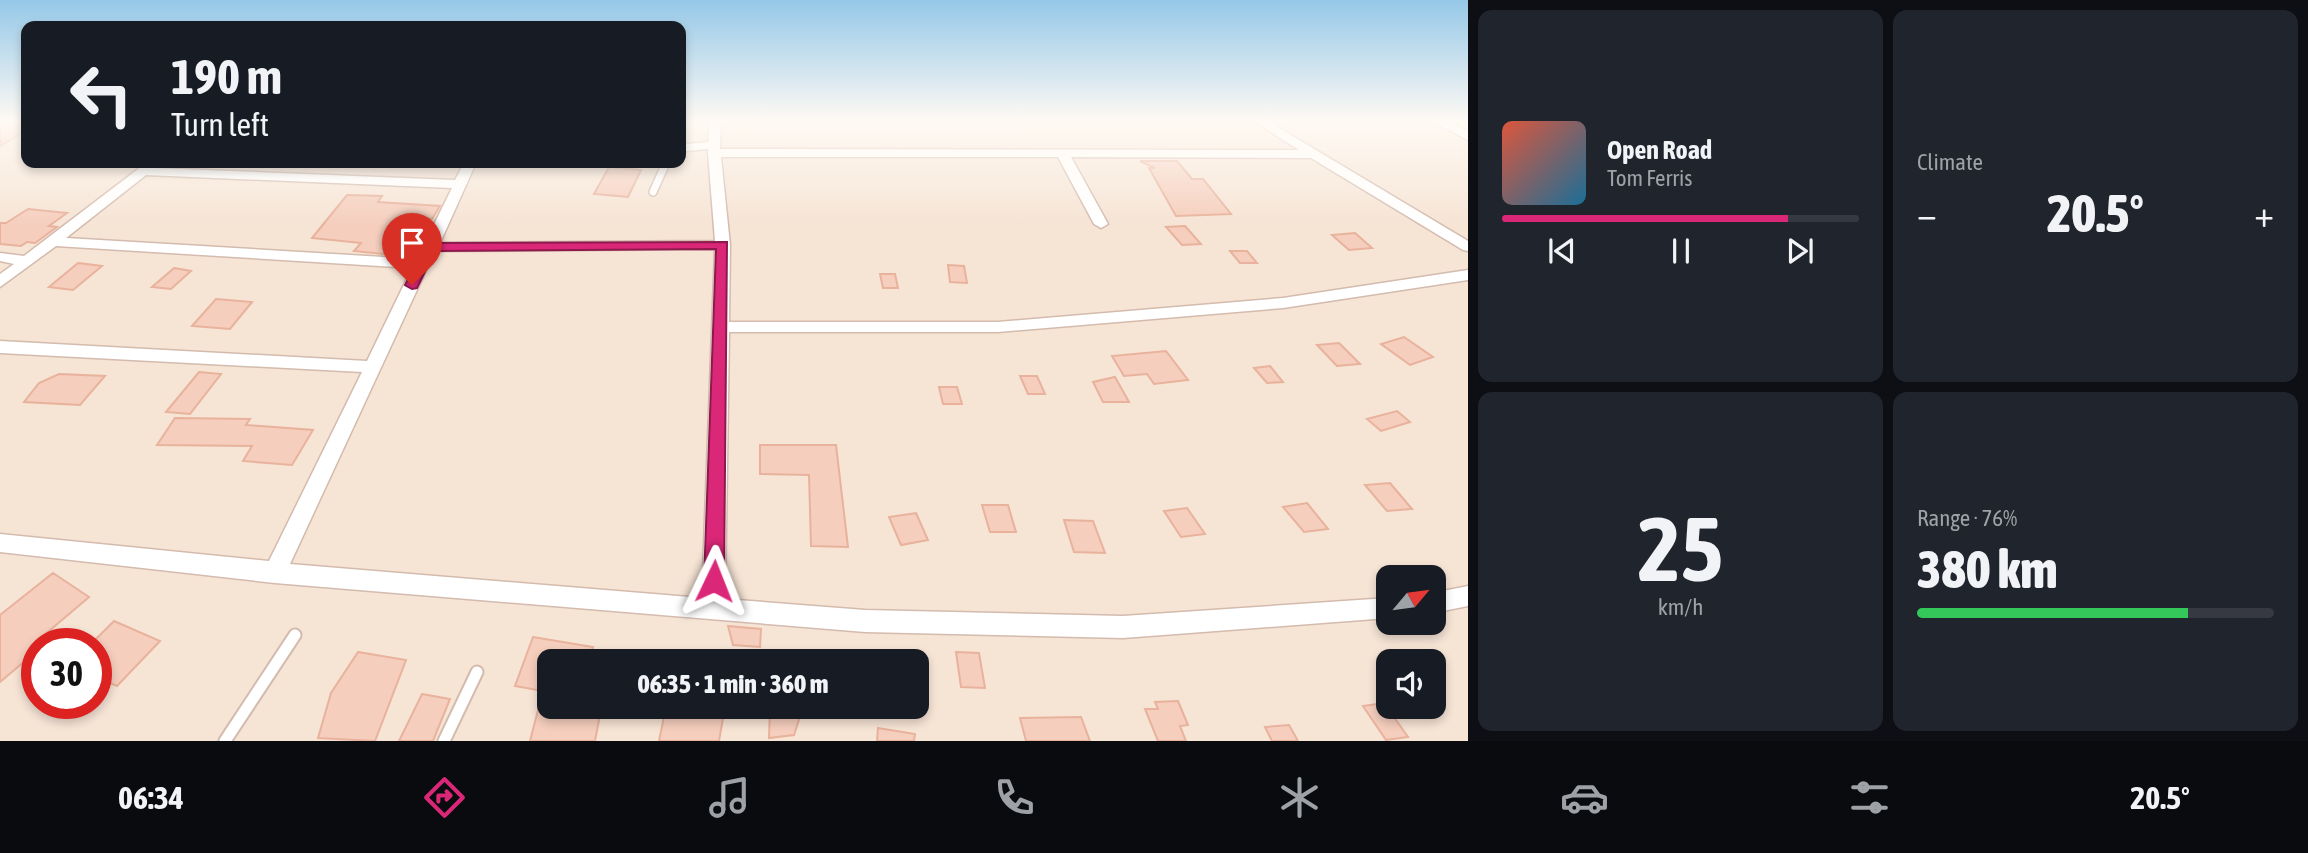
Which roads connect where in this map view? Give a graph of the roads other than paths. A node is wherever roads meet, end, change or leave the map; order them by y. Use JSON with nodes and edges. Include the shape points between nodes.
{"nodes":[{"id":1,"x":715,"y":157,"type":"edge"},
{"id":2,"x":1064,"y":157,"type":"edge"},
{"id":3,"x":1316,"y":157,"type":"edge"},
{"id":4,"x":147,"y":168,"type":"edge"},
{"id":5,"x":166,"y":168,"type":"edge"},
{"id":6,"x":468,"y":168,"type":"edge"},
{"id":7,"x":664,"y":168,"type":"edge"},
{"id":8,"x":460,"y":184,"type":"junction"},
{"id":9,"x":653,"y":192,"type":"dead end"},
{"id":10,"x":1101,"y":224,"type":"dead end"},
{"id":11,"x":52,"y":242,"type":"junction"},
{"id":12,"x":723,"y":245,"type":"junction"},
{"id":13,"x":430,"y":247,"type":"junction"},
{"id":14,"x":1468,"y":247,"type":"edge"},
{"id":15,"x":0,"y":257,"type":"edge"},
{"id":16,"x":28,"y":261,"type":"junction"},
{"id":17,"x":422,"y":264,"type":"junction"},
{"id":18,"x":1468,"y":275,"type":"edge"},
{"id":19,"x":0,"y":282,"type":"edge"},
{"id":20,"x":721,"y":327,"type":"junction"},
{"id":21,"x":0,"y":347,"type":"edge"},
{"id":22,"x":373,"y":367,"type":"junction"},
{"id":23,"x":0,"y":543,"type":"edge"},
{"id":24,"x":275,"y":573,"type":"junction"},
{"id":25,"x":1468,"y":596,"type":"edge"},
{"id":26,"x":1446,"y":600,"type":"edge"},
{"id":27,"x":713,"y":607,"type":"junction"},
{"id":28,"x":1376,"y":609,"type":"edge"},
{"id":29,"x":295,"y":635,"type":"dead end"},
{"id":30,"x":477,"y":673,"type":"dead end"},
{"id":31,"x":225,"y":741,"type":"edge"},
{"id":32,"x":444,"y":741,"type":"edge"}],
"edges":[{"from":1,"to":12,"type":"street"},
{"from":2,"to":10,"type":"street"},
{"from":3,"to":14,"type":"street"},
{"from":4,"to":11,"type":"street"},
{"from":5,"to":8,"type":"street"},
{"from":6,"to":8,"type":"street"},
{"from":7,"to":9,"type":"lane"},
{"from":8,"to":13,"type":"street"},
{"from":11,"to":16,"type":"street"},
{"from":11,"to":17,"type":"street"},
{"from":12,"to":13,"type":"street"},
{"from":12,"to":20,"type":"street"},
{"from":13,"to":17,"type":"street"},
{"from":15,"to":16,"type":"street"},
{"from":16,"to":19,"type":"street"},
{"from":17,"to":22,"type":"street"},
{"from":18,"to":20,"type":"street","via":[[1283,303],[998,327]]},
{"from":20,"to":27,"type":"street"},
{"from":21,"to":22,"type":"street"},
{"from":22,"to":24,"type":"street"},
{"from":23,"to":24,"type":"street"},
{"from":24,"to":27,"type":"street"},
{"from":25,"to":26,"type":"street"},
{"from":27,"to":28,"type":"street","via":[[866,621],[1123,627]]},
{"from":29,"to":31,"type":"lane"},
{"from":30,"to":32,"type":"lane"}]}
